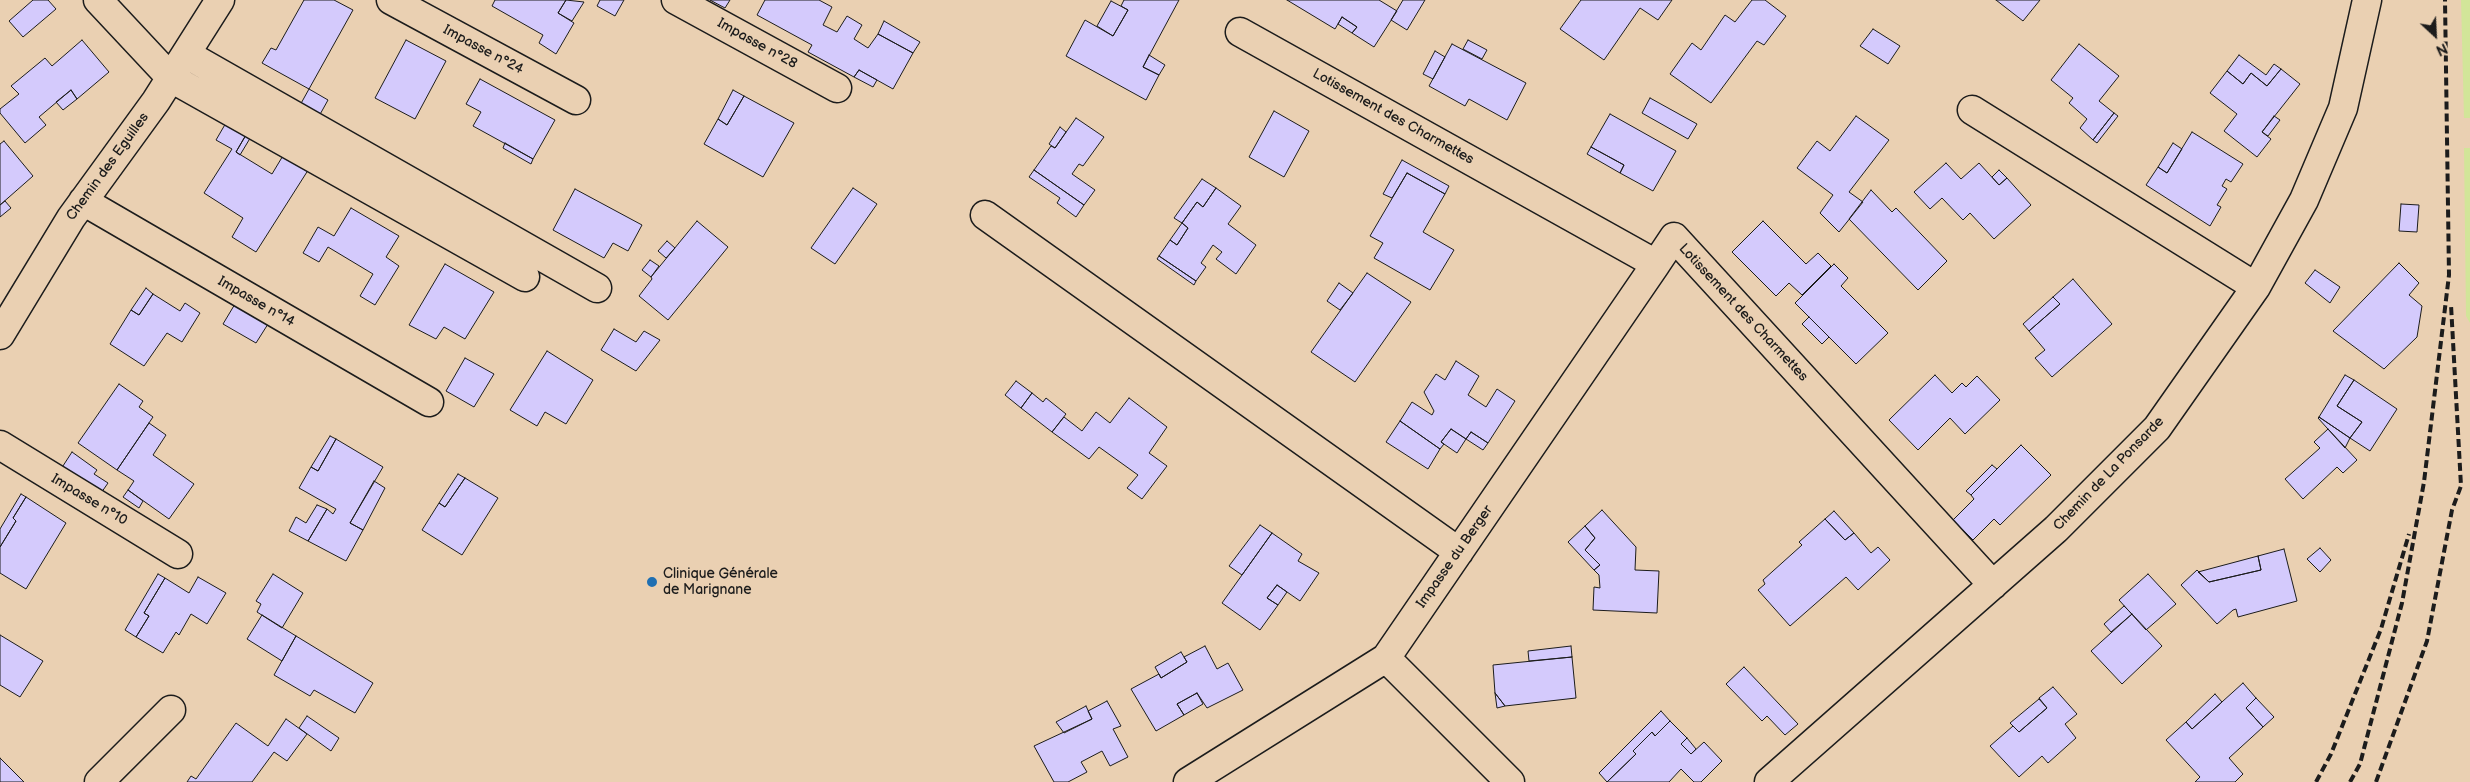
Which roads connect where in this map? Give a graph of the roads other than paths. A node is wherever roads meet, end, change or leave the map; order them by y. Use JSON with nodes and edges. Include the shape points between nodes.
{"nodes":[{"id":1,"x":98,"y":0,"type":"edge"},
{"id":2,"x":220,"y":0,"type":"edge"},
{"id":3,"x":391,"y":0,"type":"edge"},
{"id":4,"x":676,"y":0,"type":"edge"},
{"id":5,"x":2367,"y":0,"type":"edge"},
{"id":6,"x":1240,"y":32,"type":"dead end"},
{"id":7,"x":186,"y":54,"type":"junction"},
{"id":8,"x":171,"y":78,"type":"junction"},
{"id":9,"x":837,"y":88,"type":"dead end"},
{"id":10,"x":576,"y":100,"type":"dead end"},
{"id":11,"x":1972,"y":110,"type":"dead end"},
{"id":12,"x":83,"y":201,"type":"junction"},
{"id":13,"x":985,"y":215,"type":"dead end"},
{"id":14,"x":1656,"y":264,"type":"junction"},
{"id":15,"x":525,"y":277,"type":"dead end"},
{"id":16,"x":2256,"y":287,"type":"junction"},
{"id":17,"x":597,"y":288,"type":"dead end"},
{"id":18,"x":4,"y":316,"type":"edge"},
{"id":19,"x":429,"y":402,"type":"dead end"},
{"id":20,"x":0,"y":445,"type":"edge"},
{"id":21,"x":1459,"y":552,"type":"junction"},
{"id":22,"x":178,"y":554,"type":"dead end"},
{"id":23,"x":1993,"y":585,"type":"junction"},
{"id":24,"x":1386,"y":658,"type":"junction"},
{"id":25,"x":171,"y":710,"type":"dead end"},
{"id":26,"x":1786,"y":777,"type":"edge"},
{"id":27,"x":99,"y":782,"type":"edge"},
{"id":28,"x":1188,"y":782,"type":"edge"},
{"id":29,"x":1510,"y":782,"type":"edge"}],
"edges":[{"from":1,"to":8,"type":"street"},
{"from":2,"to":7,"type":"street","name":"Chemin des Eguilles"},
{"from":3,"to":10,"type":"street","name":"Impasse n°24"},
{"from":4,"to":9,"type":"street","name":"Impasse n°28"},
{"from":5,"to":16,"type":"street","name":"Chemin de La Ponsarde","via":[[2343,108],[2304,200]]},
{"from":6,"to":14,"type":"street","name":"Lotissement des Charmettes"},
{"from":7,"to":8,"type":"street","name":"Chemin des Eguilles"},
{"from":7,"to":17,"type":"street"},
{"from":8,"to":12,"type":"street","name":"Chemin des Eguilles"},
{"from":8,"to":15,"type":"street"},
{"from":11,"to":16,"type":"street"},
{"from":12,"to":18,"type":"street","name":"Chemin des Eguilles"},
{"from":12,"to":19,"type":"street","name":"Impasse n°14"},
{"from":13,"to":21,"type":"street"},
{"from":14,"to":21,"type":"street","name":"Impasse du Berger"},
{"from":14,"to":23,"type":"street","name":"Lotissement des Charmettes","via":[[1674,238]]},
{"from":16,"to":23,"type":"street","name":"Chemin de La Ponsarde","via":[[2157,428],[2056,529]]},
{"from":20,"to":22,"type":"street","name":"Impasse n°10"},
{"from":21,"to":24,"type":"street","name":"Impasse du Berger"},
{"from":23,"to":26,"type":"street","name":"Chemin de La Ponsarde"},
{"from":24,"to":28,"type":"street","name":"Impasse du Berger"},
{"from":24,"to":29,"type":"street"},
{"from":25,"to":27,"type":"street"}]}
